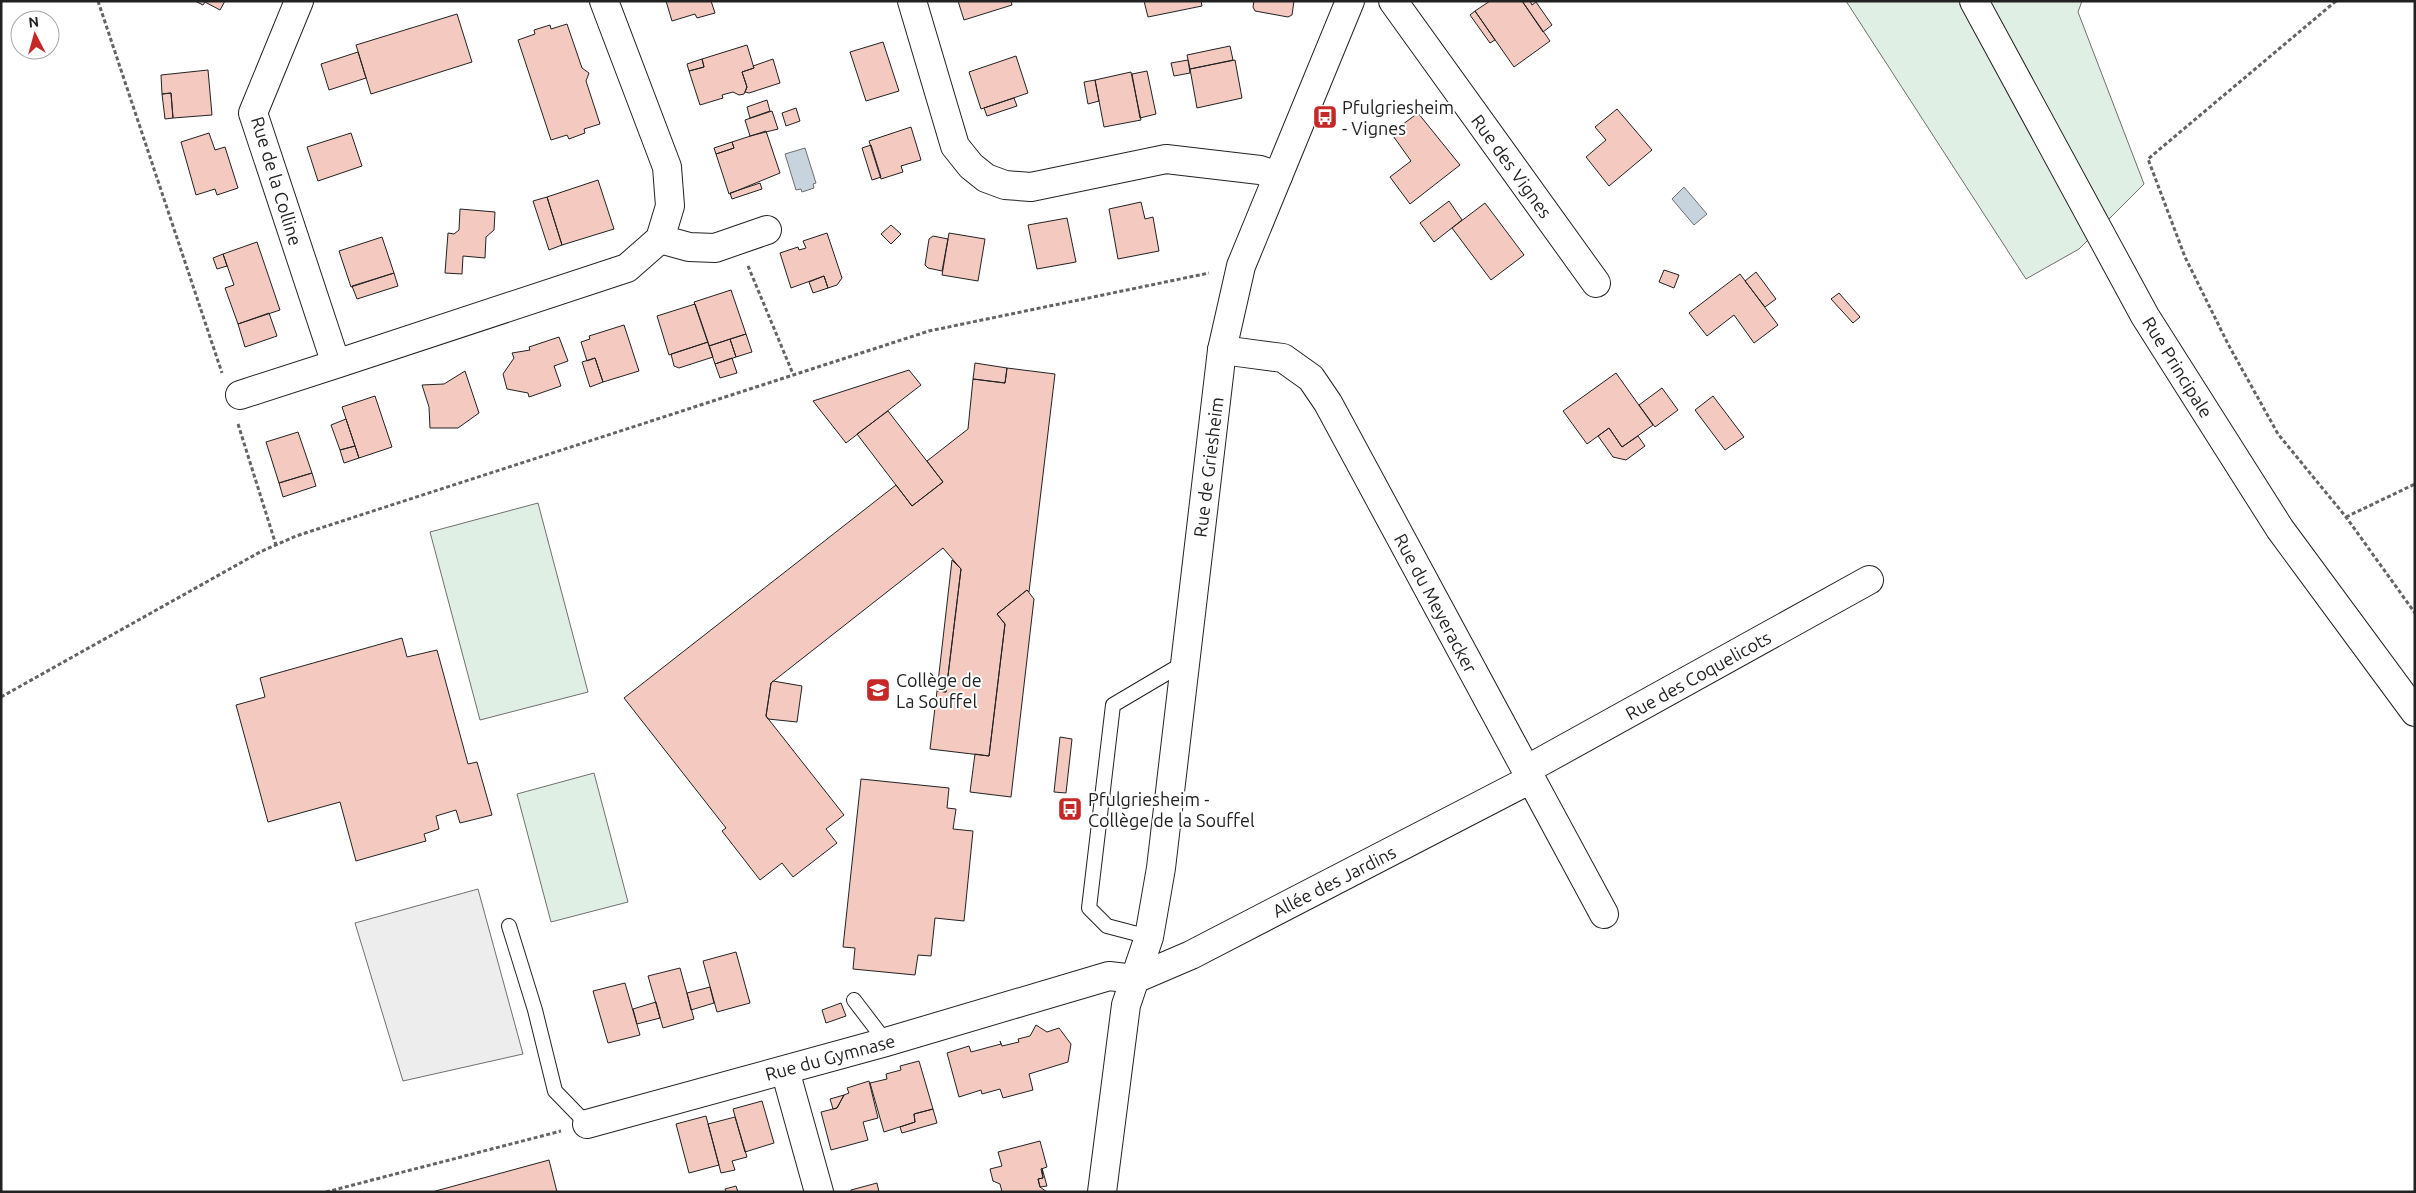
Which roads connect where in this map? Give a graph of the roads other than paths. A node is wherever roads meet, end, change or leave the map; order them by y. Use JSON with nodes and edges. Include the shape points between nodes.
{"nodes":[{"id":1,"x":299,"y":1,"type":"edge"},
{"id":2,"x":604,"y":1,"type":"edge"},
{"id":3,"x":912,"y":1,"type":"edge"},
{"id":4,"x":1350,"y":1,"type":"edge"},
{"id":5,"x":1394,"y":1,"type":"edge"},
{"id":6,"x":1974,"y":1,"type":"edge"},
{"id":7,"x":1278,"y":176,"type":"junction"},
{"id":8,"x":767,"y":230,"type":"dead end"},
{"id":9,"x":660,"y":239,"type":"junction"},
{"id":10,"x":1596,"y":283,"type":"dead end"},
{"id":11,"x":1222,"y":350,"type":"junction"},
{"id":12,"x":336,"y":364,"type":"junction"},
{"id":13,"x":233,"y":397,"type":"road end"},
{"id":14,"x":1869,"y":580,"type":"dead end"},
{"id":15,"x":1184,"y":663,"type":"junction"},
{"id":16,"x":2415,"y":712,"type":"edge"},
{"id":17,"x":1528,"y":774,"type":"junction"},
{"id":18,"x":1604,"y":914,"type":"dead end"},
{"id":19,"x":509,"y":926,"type":"dead end"},
{"id":20,"x":1146,"y":945,"type":"junction"},
{"id":21,"x":1135,"y":979,"type":"junction"},
{"id":22,"x":854,"y":1000,"type":"dead end"},
{"id":23,"x":886,"y":1042,"type":"junction"},
{"id":24,"x":785,"y":1070,"type":"junction"},
{"id":25,"x":587,"y":1124,"type":"joint"},
{"id":26,"x":819,"y":1192,"type":"edge"},
{"id":27,"x":1102,"y":1192,"type":"edge"}],
"edges":[{"from":1,"to":12,"type":"street","name":"Rue de la Colline","via":[[253,113]]},
{"from":2,"to":9,"type":"street","via":[[667,167],[670,206]]},
{"from":3,"to":7,"type":"street","via":[[955,146],[986,178],[1031,187],[1166,159],[1260,170]]},
{"from":4,"to":7,"type":"street","name":"Rue de Griesheim"},
{"from":5,"to":10,"type":"street","name":"Rue des Vignes"},
{"from":6,"to":16,"type":"street","name":"Rue Principale","via":[[2145,316],[2280,529]]},
{"from":7,"to":11,"type":"street","name":"Rue de Griesheim","via":[[1241,266]]},
{"from":8,"to":9,"type":"street","via":[[715,248],[689,248]]},
{"from":9,"to":12,"type":"street","via":[[627,268]]},
{"from":11,"to":15,"type":"street","name":"Rue de Griesheim"},
{"from":11,"to":17,"type":"street","name":"Rue du Meyeracker","via":[[1283,358],[1311,378],[1328,403]]},
{"from":12,"to":13,"type":"street"},
{"from":14,"to":17,"type":"street","name":"Rue des Coquelicots"},
{"from":15,"to":20,"type":"street","name":"Rue de Griesheim","via":[[1161,868]]},
{"from":15,"to":20,"type":"lane","via":[[1113,704],[1089,908],[1107,926]]},
{"from":17,"to":18,"type":"street","name":"Rue du Meyeracker"},
{"from":17,"to":21,"type":"street","name":"Allée des Jardins","via":[[1190,955]]},
{"from":19,"to":25,"type":"lane","via":[[555,1091]]},
{"from":20,"to":21,"type":"street","name":"Rue de Griesheim"},
{"from":21,"to":23,"type":"street","name":"Rue du Gymnase","via":[[1109,976]]},
{"from":21,"to":27,"type":"street","name":"Rue de Griesheim","via":[[1126,1005]]},
{"from":22,"to":23,"type":"lane"},
{"from":23,"to":24,"type":"street","name":"Rue du Gymnase"},
{"from":24,"to":25,"type":"street","name":"Rue du Gymnase"},
{"from":24,"to":26,"type":"street"}]}
